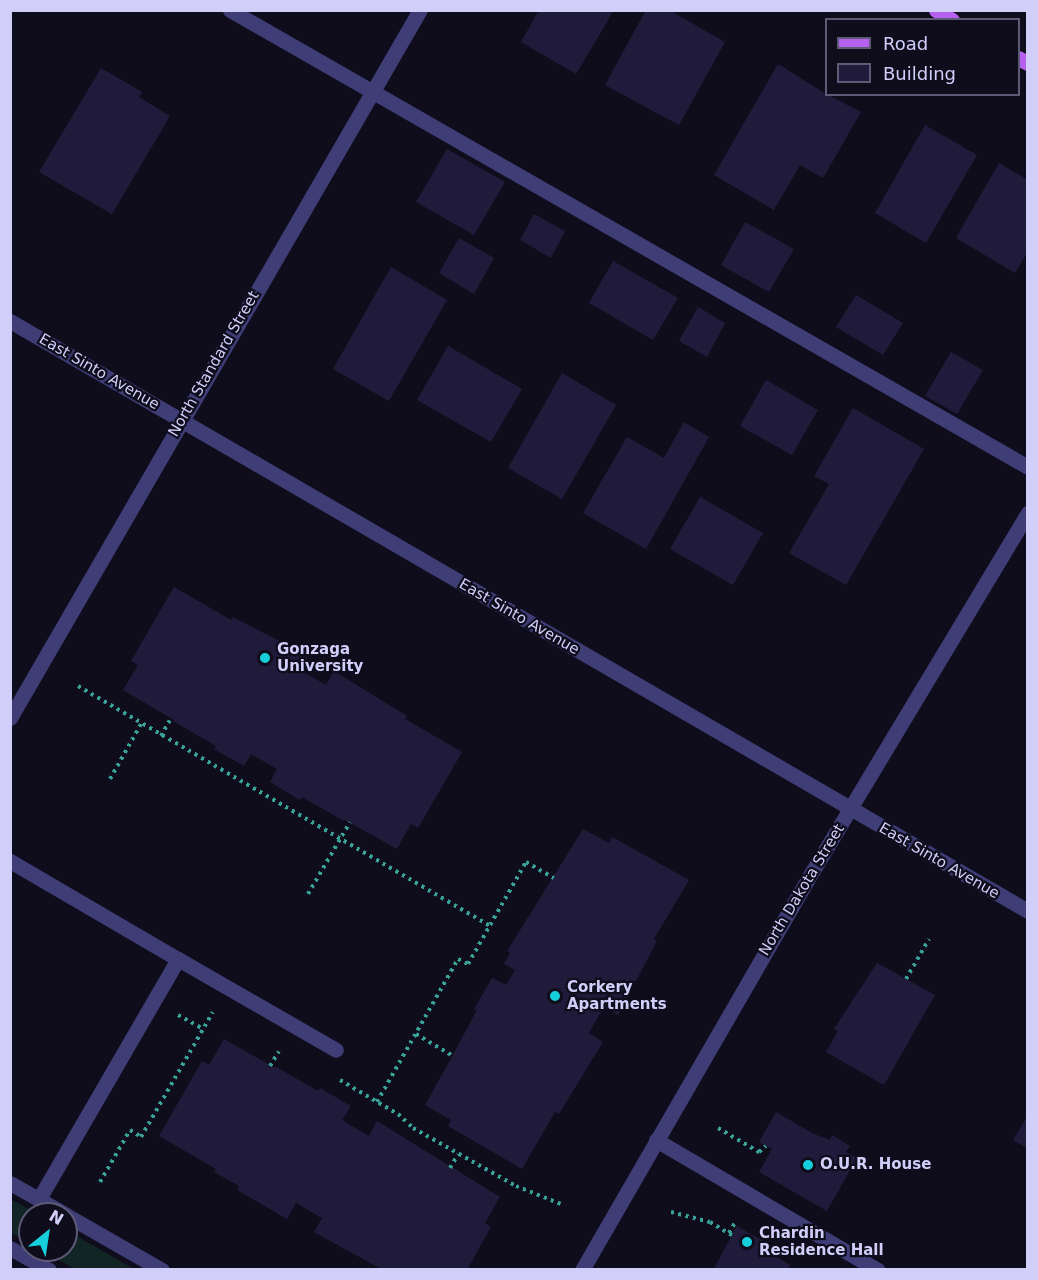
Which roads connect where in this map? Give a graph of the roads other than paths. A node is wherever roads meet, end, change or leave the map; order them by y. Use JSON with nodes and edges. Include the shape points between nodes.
{"nodes":[{"id":1,"x":230,"y":10,"type":"edge"},
{"id":2,"x":420,"y":10,"type":"edge"},
{"id":3,"x":936,"y":10,"type":"edge"},
{"id":4,"x":949,"y":18,"type":"edge"},
{"id":5,"x":372,"y":92,"type":"junction"},
{"id":6,"x":10,"y":321,"type":"edge"},
{"id":7,"x":181,"y":419,"type":"junction"},
{"id":8,"x":1028,"y":467,"type":"edge"},
{"id":9,"x":1028,"y":513,"type":"edge"},
{"id":10,"x":10,"y":718,"type":"edge"},
{"id":11,"x":849,"y":809,"type":"junction"},
{"id":12,"x":10,"y":861,"type":"edge"},
{"id":13,"x":1028,"y":911,"type":"edge"},
{"id":14,"x":178,"y":959,"type":"junction"},
{"id":15,"x":336,"y":1050,"type":"dead end"},
{"id":16,"x":656,"y":1140,"type":"junction"},
{"id":17,"x":10,"y":1183,"type":"edge"},
{"id":18,"x":39,"y":1199,"type":"junction"},
{"id":19,"x":44,"y":1202,"type":"edge"},
{"id":20,"x":78,"y":1221,"type":"edge"},
{"id":21,"x":10,"y":1248,"type":"edge"},
{"id":22,"x":49,"y":1269,"type":"edge"},
{"id":23,"x":162,"y":1269,"type":"edge"},
{"id":24,"x":582,"y":1269,"type":"edge"},
{"id":25,"x":878,"y":1269,"type":"edge"}],
"edges":[{"from":1,"to":5,"type":"street"},
{"from":2,"to":5,"type":"street","name":"North Standard Street"},
{"from":3,"to":4,"type":"main road"},
{"from":5,"to":7,"type":"street","name":"North Standard Street"},
{"from":5,"to":8,"type":"street"},
{"from":6,"to":7,"type":"street","name":"East Sinto Avenue"},
{"from":7,"to":10,"type":"street","name":"North Standard Street"},
{"from":7,"to":11,"type":"street","name":"East Sinto Avenue"},
{"from":9,"to":11,"type":"street","name":"North Dakota Street"},
{"from":11,"to":13,"type":"street","name":"East Sinto Avenue"},
{"from":11,"to":16,"type":"street","name":"North Dakota Street"},
{"from":12,"to":14,"type":"street"},
{"from":14,"to":15,"type":"street"},
{"from":14,"to":18,"type":"street"},
{"from":16,"to":24,"type":"street","name":"North Dakota Street"},
{"from":16,"to":25,"type":"street"},
{"from":17,"to":18,"type":"street"},
{"from":18,"to":19,"type":"street"},
{"from":20,"to":23,"type":"street"},
{"from":21,"to":22,"type":"street"}]}
